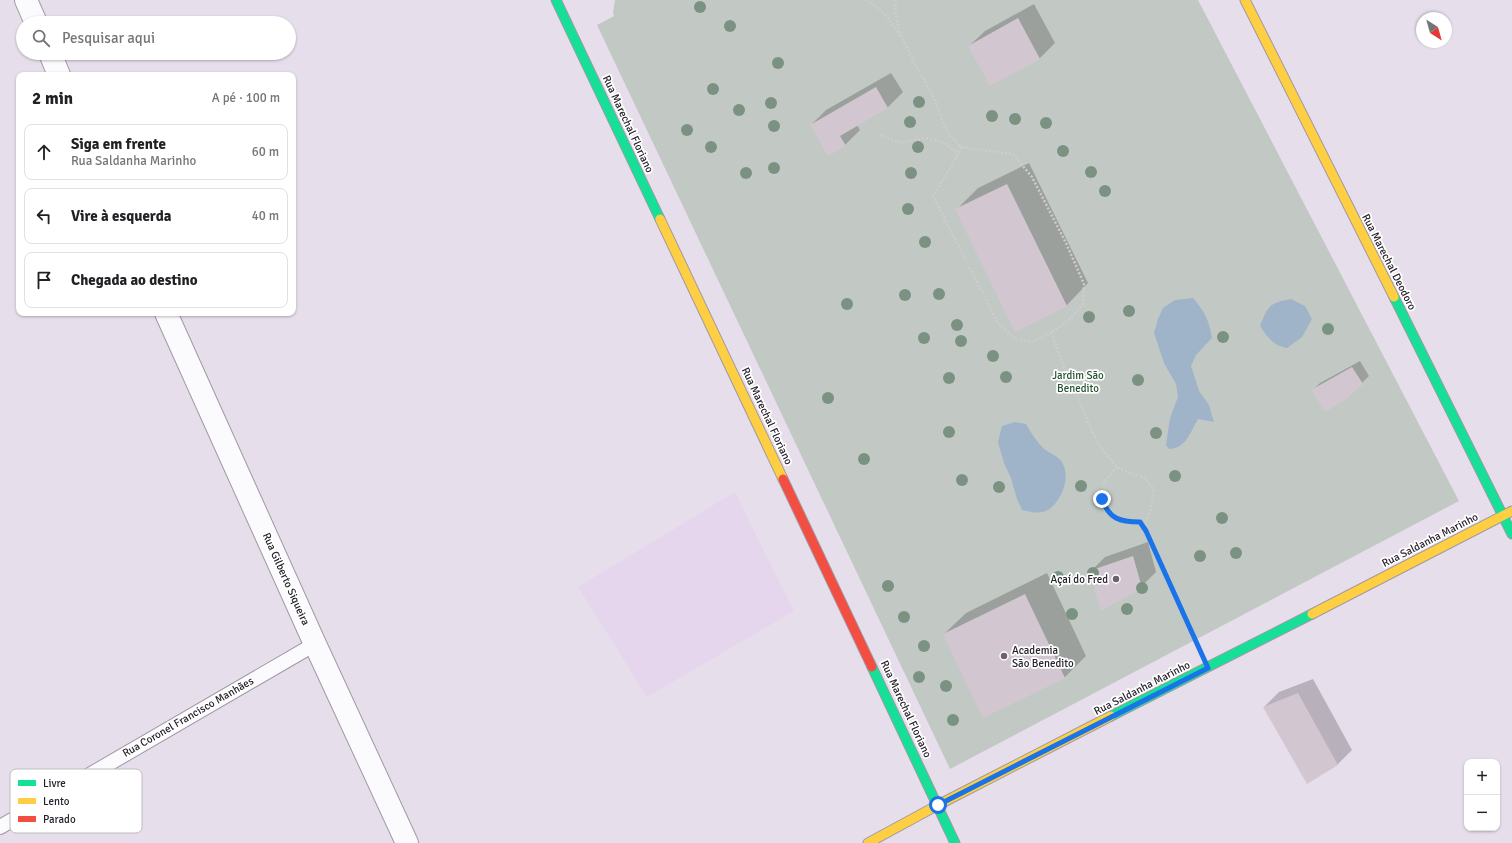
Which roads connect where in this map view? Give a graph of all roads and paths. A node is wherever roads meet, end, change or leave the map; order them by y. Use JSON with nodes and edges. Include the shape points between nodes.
{"nodes":[{"id":1,"x":26,"y":0,"type":"edge"},
{"id":2,"x":556,"y":0,"type":"edge"},
{"id":3,"x":866,"y":0,"type":"edge"},
{"id":4,"x":896,"y":0,"type":"edge"},
{"id":5,"x":1245,"y":0,"type":"edge"},
{"id":6,"x":33,"y":16,"type":"edge"},
{"id":7,"x":906,"y":47,"type":"junction"},
{"id":8,"x":53,"y":60,"type":"edge"},
{"id":9,"x":58,"y":72,"type":"edge"},
{"id":10,"x":880,"y":135,"type":"dead end"},
{"id":11,"x":961,"y":147,"type":"junction"},
{"id":12,"x":958,"y":154,"type":"junction"},
{"id":13,"x":167,"y":316,"type":"edge"},
{"id":14,"x":1051,"y":332,"type":"junction"},
{"id":15,"x":1117,"y":467,"type":"junction"},
{"id":16,"x":1512,"y":511,"type":"edge"},
{"id":17,"x":1503,"y":516,"type":"junction"},
{"id":18,"x":1146,"y":531,"type":"junction"},
{"id":19,"x":1512,"y":534,"type":"edge"},
{"id":20,"x":315,"y":644,"type":"junction"},
{"id":21,"x":1208,"y":668,"type":"junction"},
{"id":22,"x":100,"y":769,"type":"edge"},
{"id":23,"x":938,"y":805,"type":"junction"},
{"id":24,"x":10,"y":821,"type":"edge"},
{"id":25,"x":0,"y":827,"type":"edge"},
{"id":26,"x":407,"y":843,"type":"edge"},
{"id":27,"x":868,"y":843,"type":"edge"},
{"id":28,"x":956,"y":843,"type":"edge"}],
"edges":[{"from":1,"to":6,"type":"street"},
{"from":2,"to":23,"type":"main road","name":"Rua Marechal Floriano"},
{"from":3,"to":7,"type":"path","via":[[879,8],[893,24]]},
{"from":4,"to":7,"type":"path","via":[[895,9]]},
{"from":5,"to":17,"type":"main road","name":"Rua Marechal Deodoro"},
{"from":7,"to":11,"type":"path","via":[[934,97],[948,132]]},
{"from":8,"to":9,"type":"street"},
{"from":10,"to":12,"type":"path","via":[[901,143],[925,138],[938,141],[945,143]]},
{"from":11,"to":12,"type":"path"},
{"from":11,"to":14,"type":"path","via":[[1013,154],[1032,176],[1066,243],[1084,284],[1083,304],[1067,322]]},
{"from":12,"to":14,"type":"path","via":[[933,196],[998,323],[1015,339],[1033,342]]},
{"from":13,"to":20,"type":"street","name":"Rua Gilberto Siqueira"},
{"from":14,"to":15,"type":"path","via":[[1098,444]]},
{"from":15,"to":18,"type":"path","via":[[1144,477],[1154,490],[1152,508],[1144,526]]},
{"from":15,"to":18,"type":"path","via":[[1105,481],[1102,499],[1105,509],[1119,521],[1140,522]]},
{"from":16,"to":17,"type":"main road","name":"Rua Saldanha Marinho"},
{"from":17,"to":19,"type":"main road","name":"Rua Marechal Deodoro"},
{"from":17,"to":21,"type":"main road","name":"Rua Saldanha Marinho"},
{"from":18,"to":21,"type":"path"},
{"from":20,"to":22,"type":"lane","name":"Rua Coronel Francisco Manhães"},
{"from":20,"to":26,"type":"street","name":"Rua Gilberto Siqueira"},
{"from":21,"to":23,"type":"main road","name":"Rua Saldanha Marinho"},
{"from":23,"to":27,"type":"main road","name":"Rua Saldanha Marinho"},
{"from":23,"to":28,"type":"main road","name":"Rua Marechal Floriano"},
{"from":24,"to":25,"type":"lane","name":"Rua Coronel Francisco Manhães"}]}
